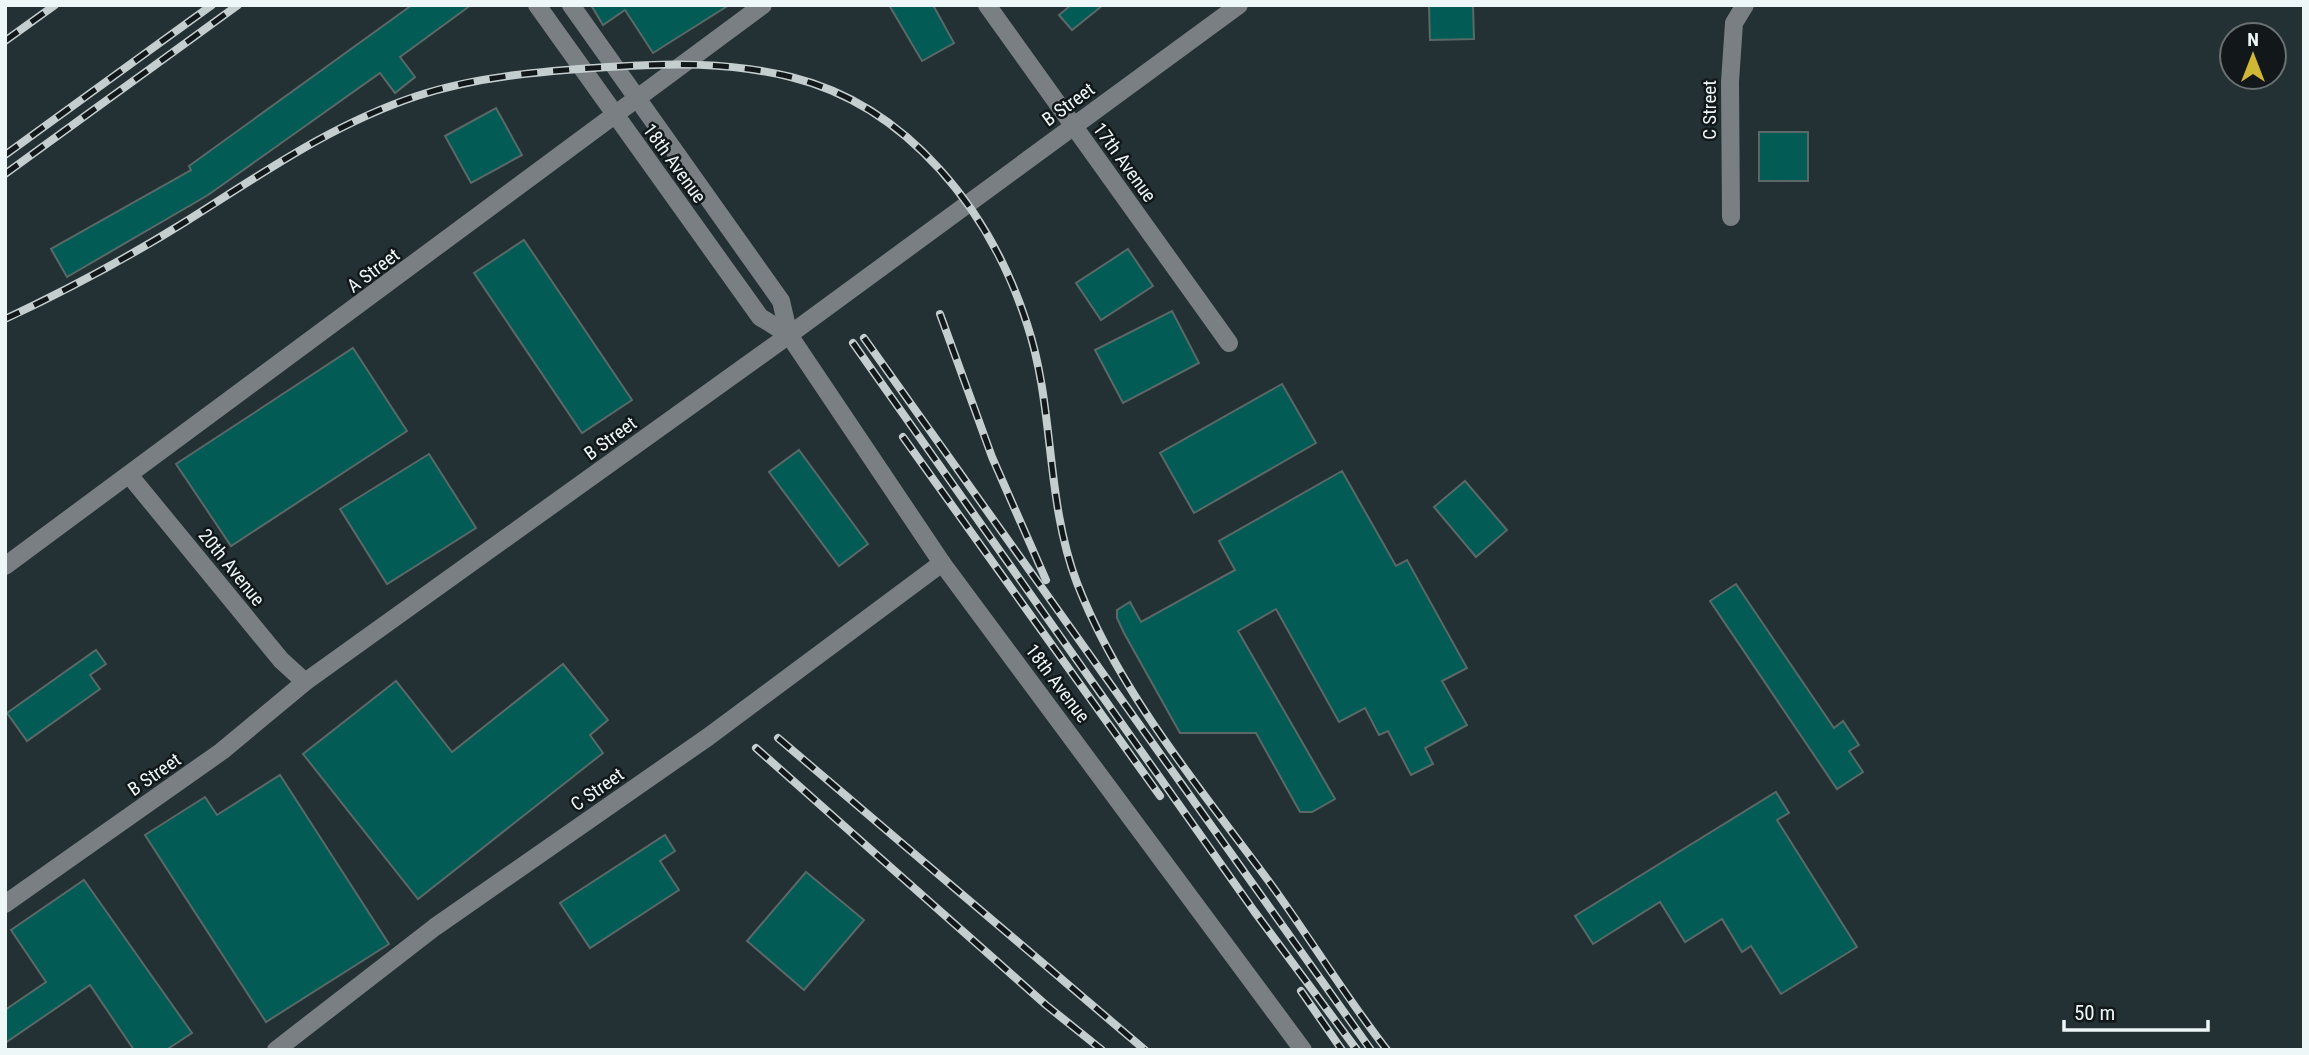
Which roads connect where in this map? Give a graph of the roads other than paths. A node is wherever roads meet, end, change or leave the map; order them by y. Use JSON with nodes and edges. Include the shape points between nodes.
{"nodes":[{"id":1,"x":537,"y":5,"type":"edge"},
{"id":2,"x":571,"y":5,"type":"edge"},
{"id":3,"x":763,"y":5,"type":"edge"},
{"id":4,"x":986,"y":5,"type":"edge"},
{"id":5,"x":1239,"y":5,"type":"edge"},
{"id":6,"x":1745,"y":5,"type":"edge"},
{"id":7,"x":1073,"y":126,"type":"junction"},
{"id":8,"x":1731,"y":217,"type":"dead end"},
{"id":9,"x":789,"y":335,"type":"junction"},
{"id":10,"x":1229,"y":344,"type":"dead end"},
{"id":11,"x":130,"y":476,"type":"junction"},
{"id":12,"x":943,"y":563,"type":"junction"},
{"id":13,"x":5,"y":566,"type":"edge"},
{"id":14,"x":305,"y":682,"type":"junction"},
{"id":15,"x":5,"y":904,"type":"edge"},
{"id":16,"x":276,"y":1050,"type":"edge"},
{"id":17,"x":1303,"y":1050,"type":"edge"}],
"edges":[{"from":1,"to":9,"type":"street","name":"18th Avenue","via":[[760,317]]},
{"from":2,"to":9,"type":"street","name":"18th Avenue","via":[[781,301]]},
{"from":3,"to":11,"type":"street","name":"A Street"},
{"from":4,"to":7,"type":"street","name":"17th Avenue"},
{"from":5,"to":7,"type":"street","name":"B Street"},
{"from":6,"to":8,"type":"street","name":"C Street","via":[[1734,23],[1730,82]]},
{"from":7,"to":9,"type":"street","name":"B Street"},
{"from":7,"to":10,"type":"street","name":"17th Avenue"},
{"from":9,"to":12,"type":"street","name":"18th Avenue"},
{"from":9,"to":14,"type":"street","name":"B Street"},
{"from":11,"to":13,"type":"street","name":"A Street"},
{"from":11,"to":14,"type":"street","name":"20th Avenue","via":[[281,660]]},
{"from":12,"to":16,"type":"street","name":"C Street","via":[[708,737],[435,927]]},
{"from":12,"to":17,"type":"street","name":"18th Avenue"},
{"from":14,"to":15,"type":"street","name":"B Street","via":[[222,751]]}]}
